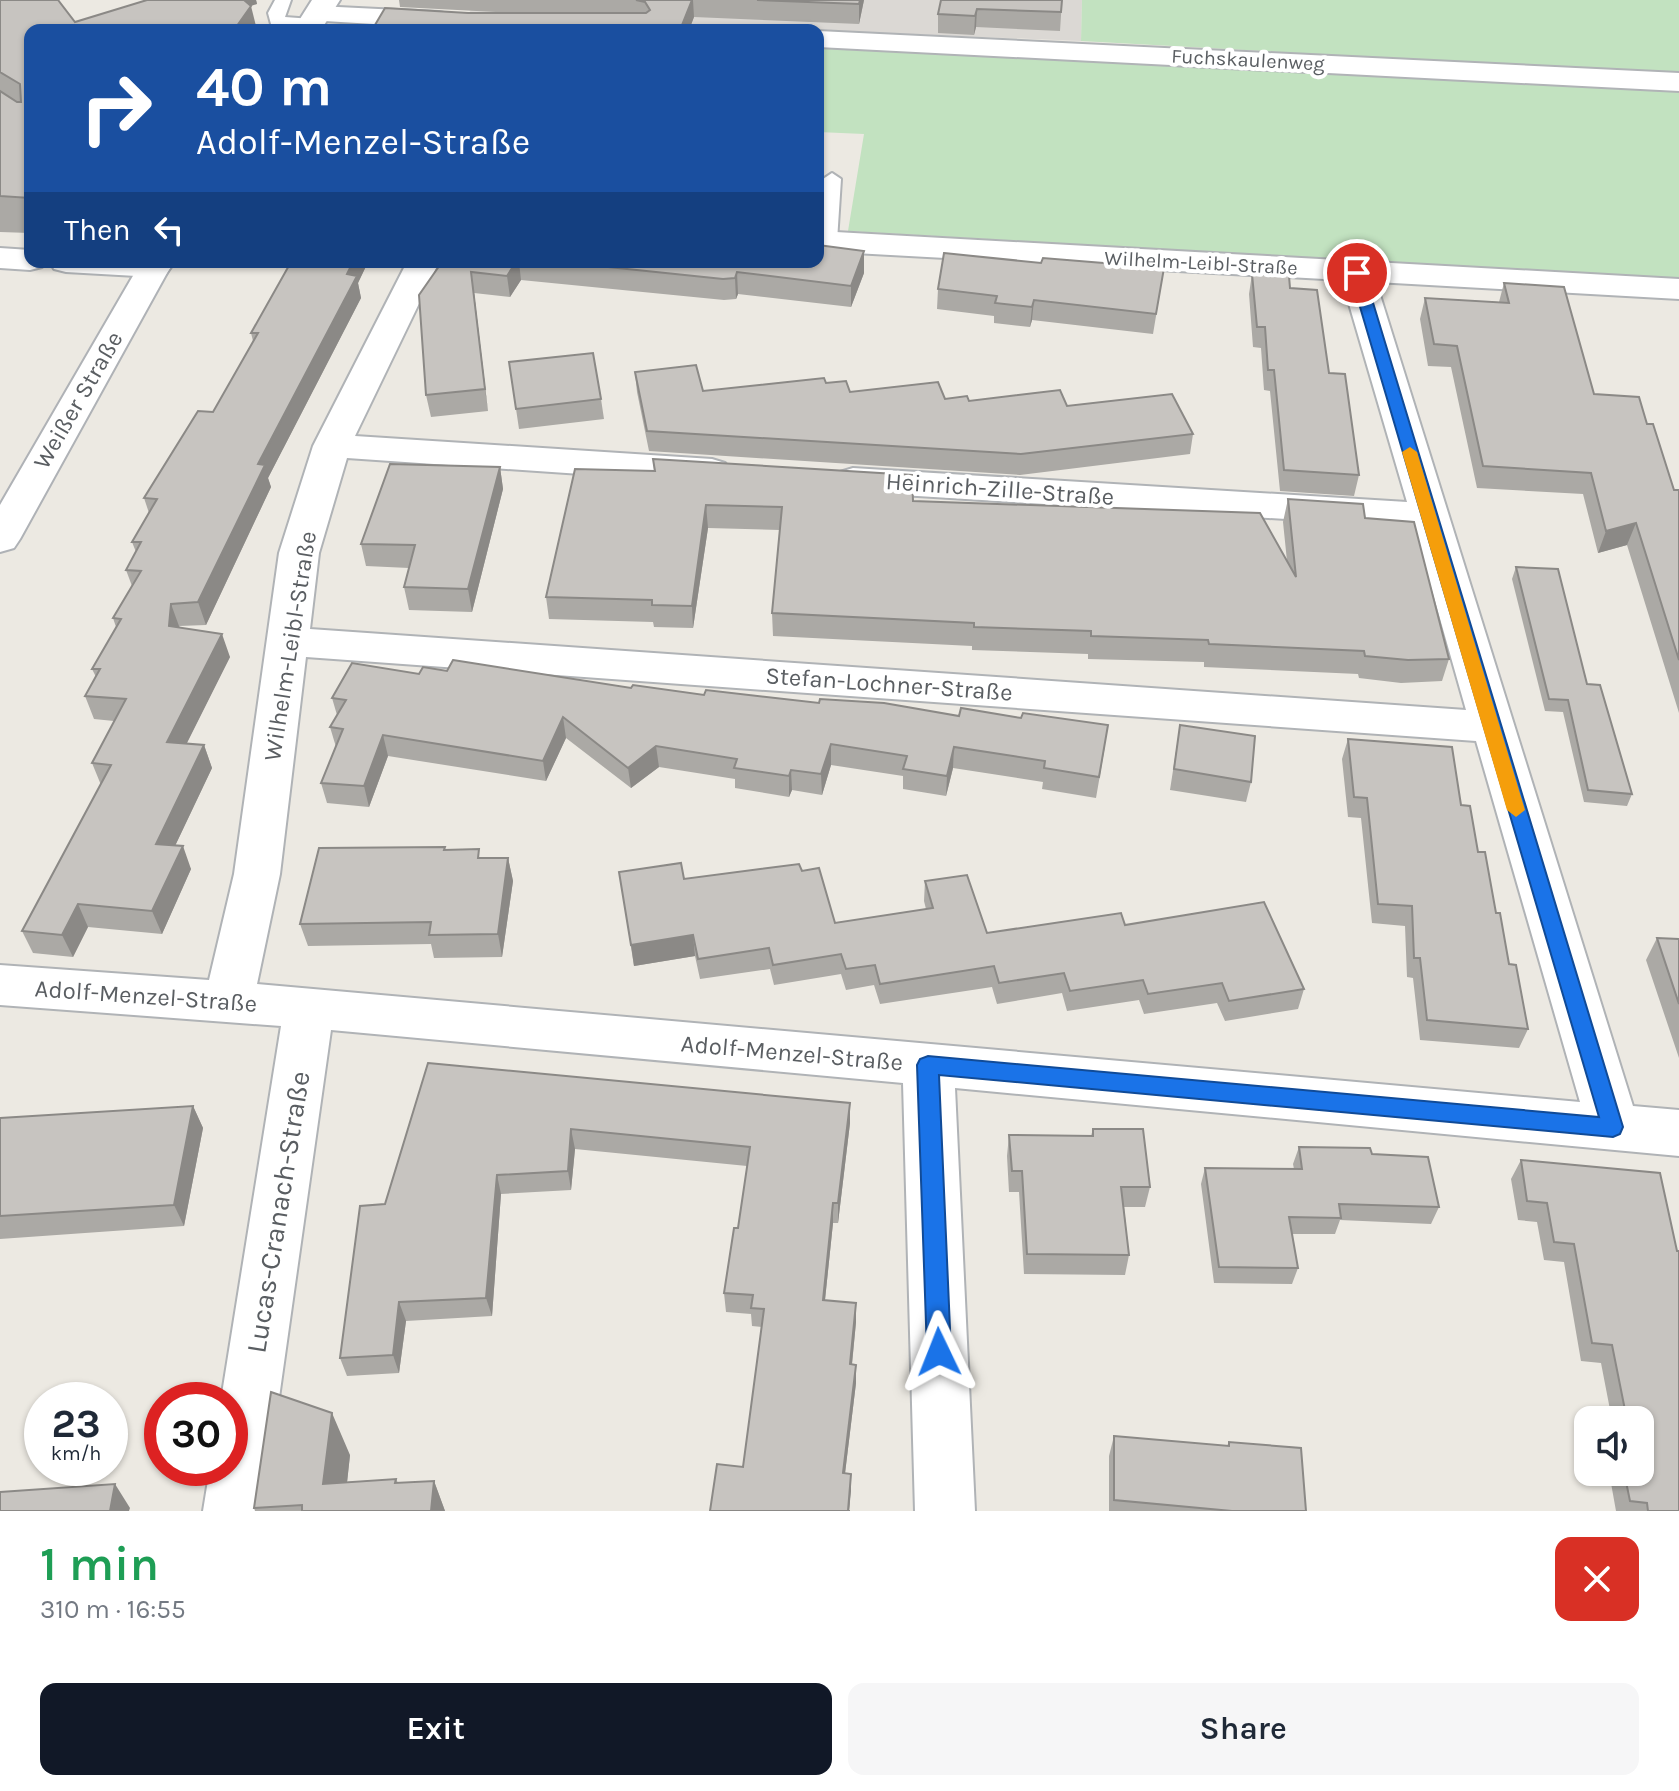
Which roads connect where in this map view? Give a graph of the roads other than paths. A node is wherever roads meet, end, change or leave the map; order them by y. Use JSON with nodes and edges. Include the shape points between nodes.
{"nodes":[{"id":1,"x":283,"y":0,"type":"edge"},
{"id":2,"x":316,"y":17,"type":"edge"},
{"id":3,"x":460,"y":21,"type":"edge"},
{"id":4,"x":824,"y":39,"type":"edge"},
{"id":5,"x":1679,"y":82,"type":"edge"},
{"id":6,"x":832,"y":179,"type":"dead end"},
{"id":7,"x":824,"y":229,"type":"edge"},
{"id":8,"x":824,"y":241,"type":"edge"},
{"id":9,"x":0,"y":258,"type":"edge"},
{"id":10,"x":24,"y":260,"type":"edge"},
{"id":11,"x":154,"y":268,"type":"edge"},
{"id":12,"x":420,"y":268,"type":"edge"},
{"id":13,"x":1357,"y":273,"type":"junction"},
{"id":14,"x":1679,"y":289,"type":"edge"},
{"id":15,"x":332,"y":446,"type":"junction"},
{"id":16,"x":745,"y":473,"type":"edge"},
{"id":17,"x":824,"y":478,"type":"edge"},
{"id":18,"x":1429,"y":516,"type":"junction"},
{"id":19,"x":0,"y":539,"type":"edge"},
{"id":20,"x":286,"y":641,"type":"junction"},
{"id":21,"x":1491,"y":727,"type":"junction"},
{"id":22,"x":0,"y":985,"type":"edge"},
{"id":23,"x":228,"y":1003,"type":"junction"},
{"id":24,"x":309,"y":1008,"type":"junction"},
{"id":25,"x":928,"y":1065,"type":"junction"},
{"id":26,"x":1613,"y":1127,"type":"junction"},
{"id":27,"x":1679,"y":1133,"type":"edge"},
{"id":28,"x":233,"y":1511,"type":"edge"},
{"id":29,"x":945,"y":1511,"type":"edge"}],
"edges":[{"from":1,"to":2,"type":"lane","via":[[277,21]]},
{"from":2,"to":3,"type":"street"},
{"from":4,"to":5,"type":"street","name":"Fuchskaulenweg"},
{"from":6,"to":7,"type":"lane"},
{"from":8,"to":13,"type":"street","name":"Wilhelm-Leibl-Straße"},
{"from":9,"to":10,"type":"street"},
{"from":11,"to":19,"type":"street","name":"Weißer Straße"},
{"from":12,"to":15,"type":"street","name":"Wilhelm-Leibl-Straße"},
{"from":13,"to":14,"type":"street","name":"Wilhelm-Leibl-Straße"},
{"from":13,"to":18,"type":"street"},
{"from":15,"to":16,"type":"street"},
{"from":15,"to":20,"type":"street","name":"Wilhelm-Leibl-Straße","via":[[299,553]]},
{"from":17,"to":18,"type":"street","name":"Heinrich-Zille-Straße"},
{"from":18,"to":21,"type":"street"},
{"from":20,"to":21,"type":"street","name":"Stefan-Lochner-Straße"},
{"from":20,"to":23,"type":"street","name":"Wilhelm-Leibl-Straße","via":[[257,874]]},
{"from":21,"to":26,"type":"street"},
{"from":22,"to":23,"type":"street","name":"Adolf-Menzel-Straße"},
{"from":23,"to":24,"type":"street","name":"Adolf-Menzel-Straße"},
{"from":24,"to":25,"type":"street","name":"Adolf-Menzel-Straße"},
{"from":24,"to":28,"type":"street","name":"Lucas-Cranach-Straße"},
{"from":25,"to":26,"type":"street","name":"Adolf-Menzel-Straße"},
{"from":25,"to":29,"type":"street"},
{"from":26,"to":27,"type":"street","name":"Adolf-Menzel-Straße"}]}
